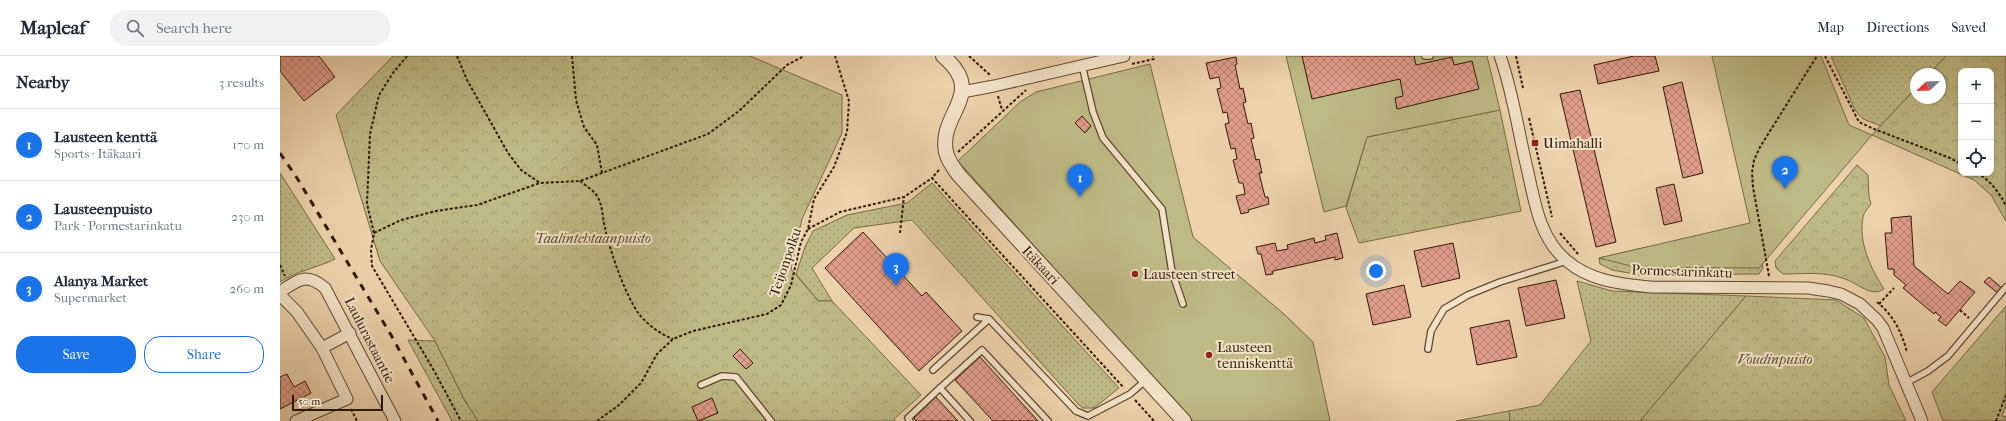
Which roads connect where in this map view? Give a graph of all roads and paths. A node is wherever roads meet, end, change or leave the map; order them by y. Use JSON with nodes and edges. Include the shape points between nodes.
{"nodes":[{"id":1,"x":407,"y":56,"type":"edge"},
{"id":2,"x":457,"y":56,"type":"edge"},
{"id":3,"x":572,"y":56,"type":"edge"},
{"id":4,"x":804,"y":56,"type":"edge"},
{"id":5,"x":835,"y":56,"type":"edge"},
{"id":6,"x":943,"y":56,"type":"edge"},
{"id":7,"x":969,"y":56,"type":"edge"},
{"id":8,"x":1153,"y":56,"type":"edge"},
{"id":9,"x":1425,"y":56,"type":"edge"},
{"id":10,"x":1430,"y":56,"type":"edge"},
{"id":11,"x":1500,"y":56,"type":"edge"},
{"id":12,"x":1516,"y":56,"type":"edge"},
{"id":13,"x":1817,"y":56,"type":"edge"},
{"id":14,"x":1825,"y":56,"type":"edge"},
{"id":15,"x":1127,"y":60,"type":"edge"},
{"id":16,"x":1082,"y":65,"type":"junction"},
{"id":17,"x":990,"y":74,"type":"dead end"},
{"id":18,"x":1027,"y":90,"type":"dead end"},
{"id":19,"x":1523,"y":91,"type":"dead end"},
{"id":20,"x":962,"y":92,"type":"junction"},
{"id":21,"x":1528,"y":113,"type":"dead end"},
{"id":22,"x":956,"y":153,"type":"dead end"},
{"id":23,"x":1958,"y":162,"type":"edge"},
{"id":24,"x":942,"y":167,"type":"dead end"},
{"id":25,"x":602,"y":173,"type":"junction"},
{"id":26,"x":1982,"y":176,"type":"edge"},
{"id":27,"x":932,"y":178,"type":"junction"},
{"id":28,"x":580,"y":181,"type":"junction"},
{"id":29,"x":540,"y":183,"type":"junction"},
{"id":30,"x":904,"y":197,"type":"junction"},
{"id":31,"x":2006,"y":206,"type":"edge"},
{"id":32,"x":1554,"y":220,"type":"dead end"},
{"id":33,"x":1557,"y":228,"type":"dead end"},
{"id":34,"x":808,"y":229,"type":"junction"},
{"id":35,"x":1559,"y":232,"type":"dead end"},
{"id":36,"x":374,"y":233,"type":"junction"},
{"id":37,"x":900,"y":233,"type":"dead end"},
{"id":38,"x":1567,"y":261,"type":"junction"},
{"id":39,"x":1769,"y":276,"type":"dead end"},
{"id":40,"x":1894,"y":288,"type":"dead end"},
{"id":41,"x":2006,"y":288,"type":"edge"},
{"id":42,"x":280,"y":293,"type":"edge"},
{"id":43,"x":1183,"y":304,"type":"dead end"},
{"id":44,"x":1879,"y":304,"type":"dead end"},
{"id":45,"x":1960,"y":310,"type":"dead end"},
{"id":46,"x":977,"y":317,"type":"dead end"},
{"id":47,"x":989,"y":319,"type":"junction"},
{"id":48,"x":1976,"y":324,"type":"junction"},
{"id":49,"x":350,"y":333,"type":"junction"},
{"id":50,"x":673,"y":339,"type":"junction"},
{"id":51,"x":322,"y":348,"type":"junction"},
{"id":52,"x":1428,"y":349,"type":"dead end"},
{"id":53,"x":933,"y":370,"type":"dead end"},
{"id":54,"x":1146,"y":380,"type":"junction"},
{"id":55,"x":1906,"y":383,"type":"junction"},
{"id":56,"x":701,"y":385,"type":"dead end"},
{"id":57,"x":940,"y":388,"type":"junction"},
{"id":58,"x":1130,"y":394,"type":"junction"},
{"id":59,"x":2006,"y":395,"type":"edge"},
{"id":60,"x":296,"y":421,"type":"edge"},
{"id":61,"x":395,"y":421,"type":"edge"},
{"id":62,"x":461,"y":421,"type":"edge"},
{"id":63,"x":597,"y":421,"type":"edge"},
{"id":64,"x":772,"y":421,"type":"edge"},
{"id":65,"x":910,"y":421,"type":"edge"},
{"id":66,"x":970,"y":421,"type":"edge"},
{"id":67,"x":1048,"y":421,"type":"edge"},
{"id":68,"x":1154,"y":421,"type":"edge"},
{"id":69,"x":1184,"y":421,"type":"edge"},
{"id":70,"x":1922,"y":421,"type":"edge"},
{"id":71,"x":1996,"y":421,"type":"edge"}],
"edges":[{"from":1,"to":36,"type":"path","via":[[379,95],[370,134],[367,204]]},
{"from":2,"to":29,"type":"path","via":[[467,80],[508,153],[520,170]]},
{"from":3,"to":25,"type":"path","via":[[576,100],[584,126],[597,145]]},
{"from":4,"to":25,"type":"path","via":[[787,65],[739,111],[708,134]]},
{"from":5,"to":34,"type":"path","name":"Teijonpolku","via":[[849,101],[847,132],[834,167],[814,199]]},
{"from":6,"to":20,"type":"street","via":[[955,68]]},
{"from":7,"to":17,"type":"path"},
{"from":8,"to":15,"type":"path","via":[[1154,58]]},
{"from":9,"to":10,"type":"lane"},
{"from":11,"to":38,"type":"street","name":"Pormestarinkatu","via":[[1539,220],[1552,245]]},
{"from":12,"to":19,"type":"path"},
{"from":13,"to":39,"type":"path","via":[[1768,133],[1754,160],[1753,187]]},
{"from":14,"to":23,"type":"path","via":[[1859,122]]},
{"from":15,"to":16,"type":"street"},
{"from":16,"to":20,"type":"street"},
{"from":16,"to":43,"type":"lane","via":[[1093,112],[1103,138],[1162,209],[1172,272]]},
{"from":18,"to":22,"type":"path"},
{"from":20,"to":54,"type":"street","name":"Itäkaari","via":[[960,103],[946,132],[946,152],[949,161],[958,174]]},
{"from":21,"to":32,"type":"path"},
{"from":24,"to":27,"type":"path"},
{"from":25,"to":28,"type":"path"},
{"from":26,"to":31,"type":"path","via":[[1997,190]]},
{"from":27,"to":30,"type":"path"},
{"from":27,"to":58,"type":"path"},
{"from":28,"to":29,"type":"path"},
{"from":28,"to":50,"type":"path","via":[[595,193],[602,207],[605,228],[615,260],[639,314],[661,335]]},
{"from":29,"to":36,"type":"path","via":[[477,205],[436,211],[401,220]]},
{"from":30,"to":34,"type":"path","via":[[840,212]]},
{"from":30,"to":37,"type":"path"},
{"from":33,"to":35,"type":"path"},
{"from":34,"to":50,"type":"path","name":"Teijonpolku","via":[[801,242],[791,285],[781,305],[767,314],[693,331]]},
{"from":36,"to":62,"type":"path","via":[[372,266]]},
{"from":38,"to":52,"type":"lane","via":[[1500,282],[1468,295],[1444,309],[1430,330]]},
{"from":38,"to":55,"type":"street","name":"Pormestarinkatu","via":[[1591,276],[1626,285],[1808,288],[1841,294],[1860,304],[1877,320],[1889,339]]},
{"from":40,"to":44,"type":"path"},
{"from":41,"to":48,"type":"lane"},
{"from":42,"to":49,"type":"street","name":"Laulurastaantie","via":[[302,280],[312,278],[325,288]]},
{"from":42,"to":51,"type":"street"},
{"from":45,"to":48,"type":"path"},
{"from":46,"to":47,"type":"lane"},
{"from":47,"to":53,"type":"lane"},
{"from":47,"to":58,"type":"lane","via":[[1076,411],[1088,416]]},
{"from":48,"to":55,"type":"lane","via":[[1948,356]]},
{"from":49,"to":51,"type":"street"},
{"from":49,"to":61,"type":"street","name":"Laulurastaantie"},
{"from":50,"to":63,"type":"path","name":"Teijonpolku","via":[[657,354],[641,383]]},
{"from":51,"to":60,"type":"street","via":[[346,399]]},
{"from":54,"to":58,"type":"lane"},
{"from":54,"to":69,"type":"street","name":"Itäkaari"},
{"from":55,"to":70,"type":"street","name":"Pormestarinkatu"},
{"from":56,"to":64,"type":"lane","via":[[722,376],[736,377]]},
{"from":57,"to":65,"type":"lane","via":[[908,418]]},
{"from":57,"to":66,"type":"lane"},
{"from":57,"to":67,"type":"lane","via":[[982,350]]},
{"from":58,"to":68,"type":"path"},
{"from":59,"to":71,"type":"path"}]}
